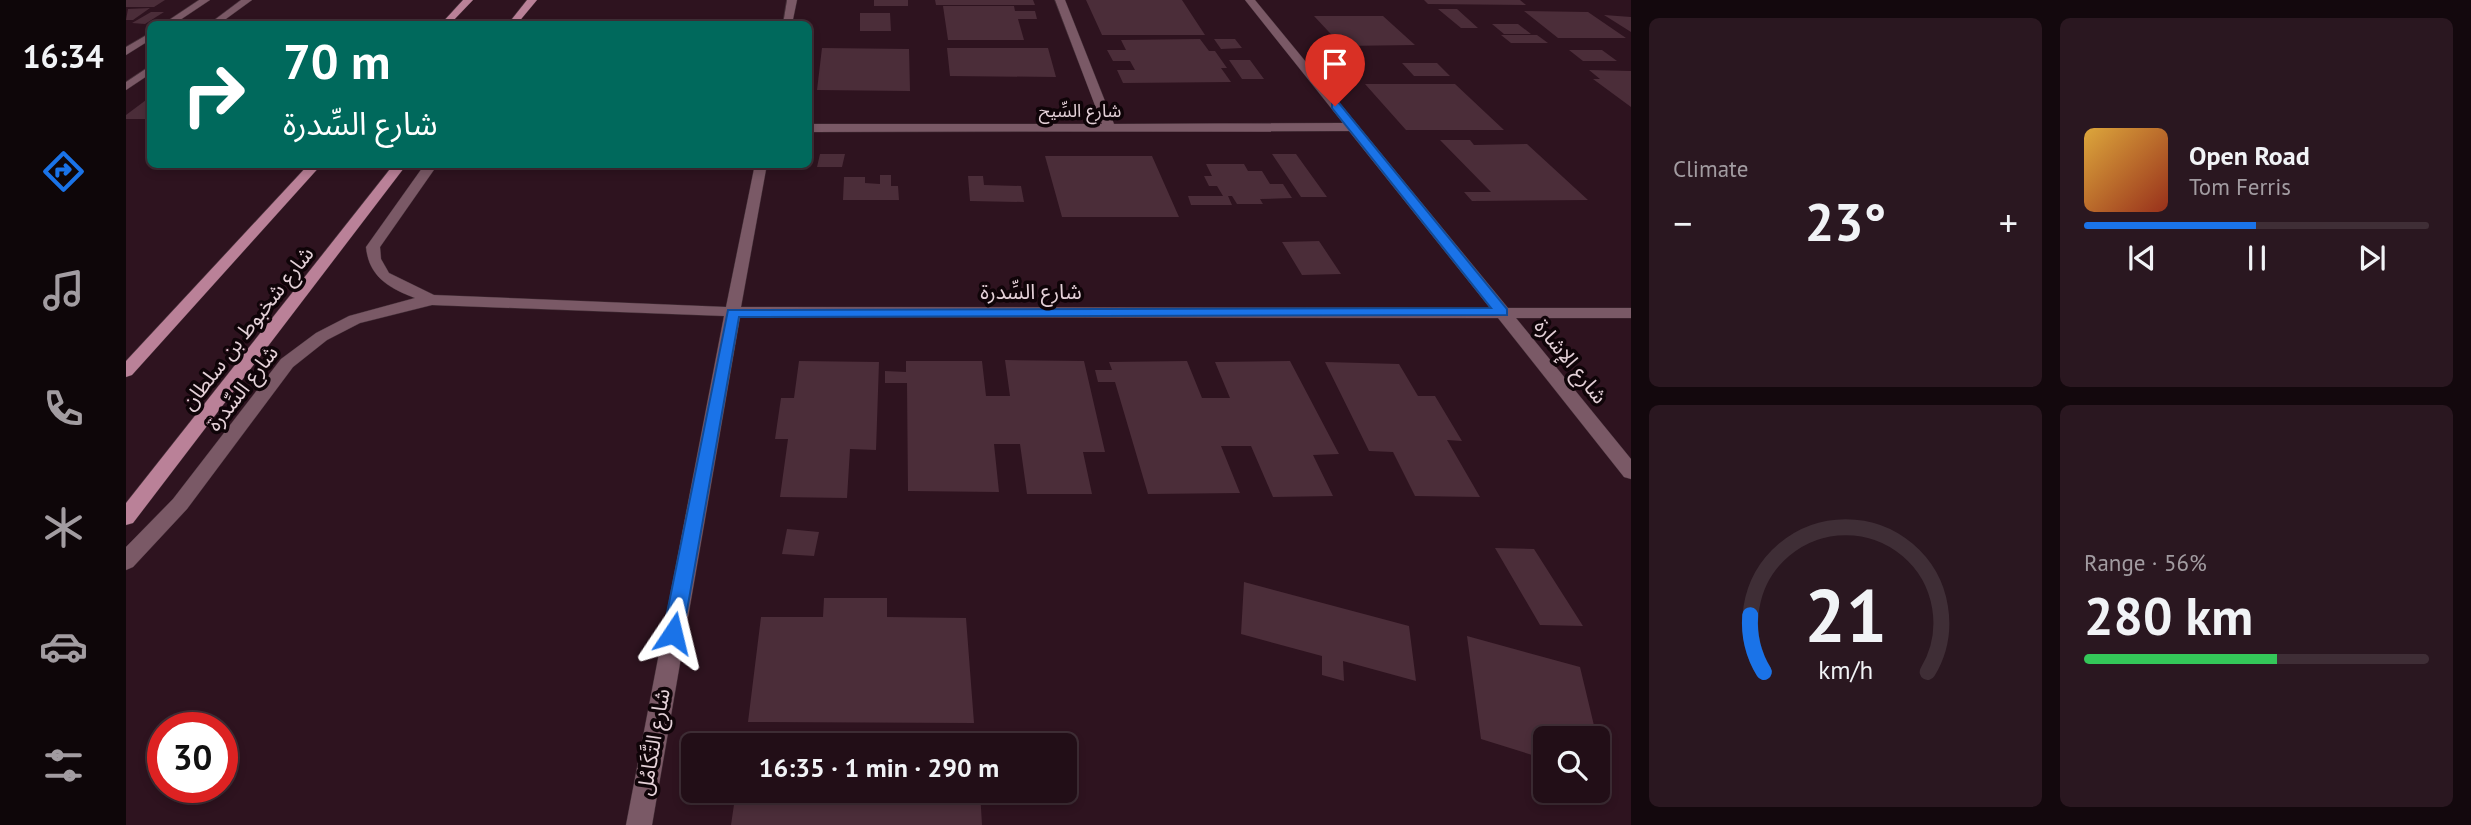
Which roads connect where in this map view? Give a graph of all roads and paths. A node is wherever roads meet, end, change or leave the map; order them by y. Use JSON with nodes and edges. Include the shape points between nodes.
{"nodes":[{"id":1,"x":205,"y":0,"type":"edge"},
{"id":2,"x":247,"y":0,"type":"edge"},
{"id":3,"x":468,"y":0,"type":"edge"},
{"id":4,"x":532,"y":0,"type":"edge"},
{"id":5,"x":793,"y":0,"type":"edge"},
{"id":6,"x":1060,"y":0,"type":"edge"},
{"id":7,"x":1250,"y":0,"type":"edge"},
{"id":8,"x":173,"y":21,"type":"edge"},
{"id":9,"x":217,"y":21,"type":"edge"},
{"id":10,"x":448,"y":21,"type":"edge"},
{"id":11,"x":514,"y":21,"type":"edge"},
{"id":12,"x":789,"y":21,"type":"edge"},
{"id":13,"x":147,"y":38,"type":"edge"},
{"id":14,"x":126,"y":52,"type":"edge"},
{"id":15,"x":147,"y":71,"type":"edge"},
{"id":16,"x":126,"y":87,"type":"edge"},
{"id":17,"x":1109,"y":127,"type":"junction"},
{"id":18,"x":1352,"y":127,"type":"junction"},
{"id":19,"x":812,"y":128,"type":"edge"},
{"id":20,"x":312,"y":168,"type":"edge"},
{"id":21,"x":398,"y":168,"type":"edge"},
{"id":22,"x":429,"y":168,"type":"edge"},
{"id":23,"x":760,"y":168,"type":"edge"},
{"id":24,"x":432,"y":300,"type":"junction"},
{"id":25,"x":1502,"y":312,"type":"junction"},
{"id":26,"x":733,"y":313,"type":"junction"},
{"id":27,"x":1631,"y":313,"type":"edge"},
{"id":28,"x":126,"y":370,"type":"edge"},
{"id":29,"x":1631,"y":472,"type":"edge"},
{"id":30,"x":126,"y":517,"type":"edge"},
{"id":31,"x":126,"y":561,"type":"edge"},
{"id":32,"x":639,"y":825,"type":"edge"}],
"edges":[{"from":1,"to":8,"type":"street"},
{"from":2,"to":9,"type":"street"},
{"from":3,"to":10,"type":"main road"},
{"from":4,"to":11,"type":"main road"},
{"from":5,"to":12,"type":"street"},
{"from":6,"to":17,"type":"street"},
{"from":7,"to":18,"type":"street","name":"شارع الإشارة"},
{"from":13,"to":14,"type":"street"},
{"from":15,"to":16,"type":"street"},
{"from":17,"to":18,"type":"street","name":"شارع السِّيح"},
{"from":17,"to":19,"type":"street","name":"شارع السِّيح"},
{"from":18,"to":25,"type":"street","name":"شارع الإشارة"},
{"from":20,"to":28,"type":"main road"},
{"from":21,"to":30,"type":"main road","name":"شارع شخبوط بن سلطان"},
{"from":22,"to":24,"type":"street","name":"شارع السِّدرة","via":[[373,247],[373,261],[392,283]]},
{"from":23,"to":26,"type":"street","name":"شارع التَّكَامُل"},
{"from":24,"to":26,"type":"street","name":"شارع السِّدرة"},
{"from":24,"to":31,"type":"street","name":"شارع السِّدرة","via":[[382,308],[355,318],[287,363],[180,504]]},
{"from":25,"to":26,"type":"street","name":"شارع السِّدرة"},
{"from":25,"to":27,"type":"street","name":"شارع السِّدرة"},
{"from":25,"to":29,"type":"street","name":"شارع الإشارة"},
{"from":26,"to":32,"type":"street","name":"شارع التَّكَامُل"}]}
